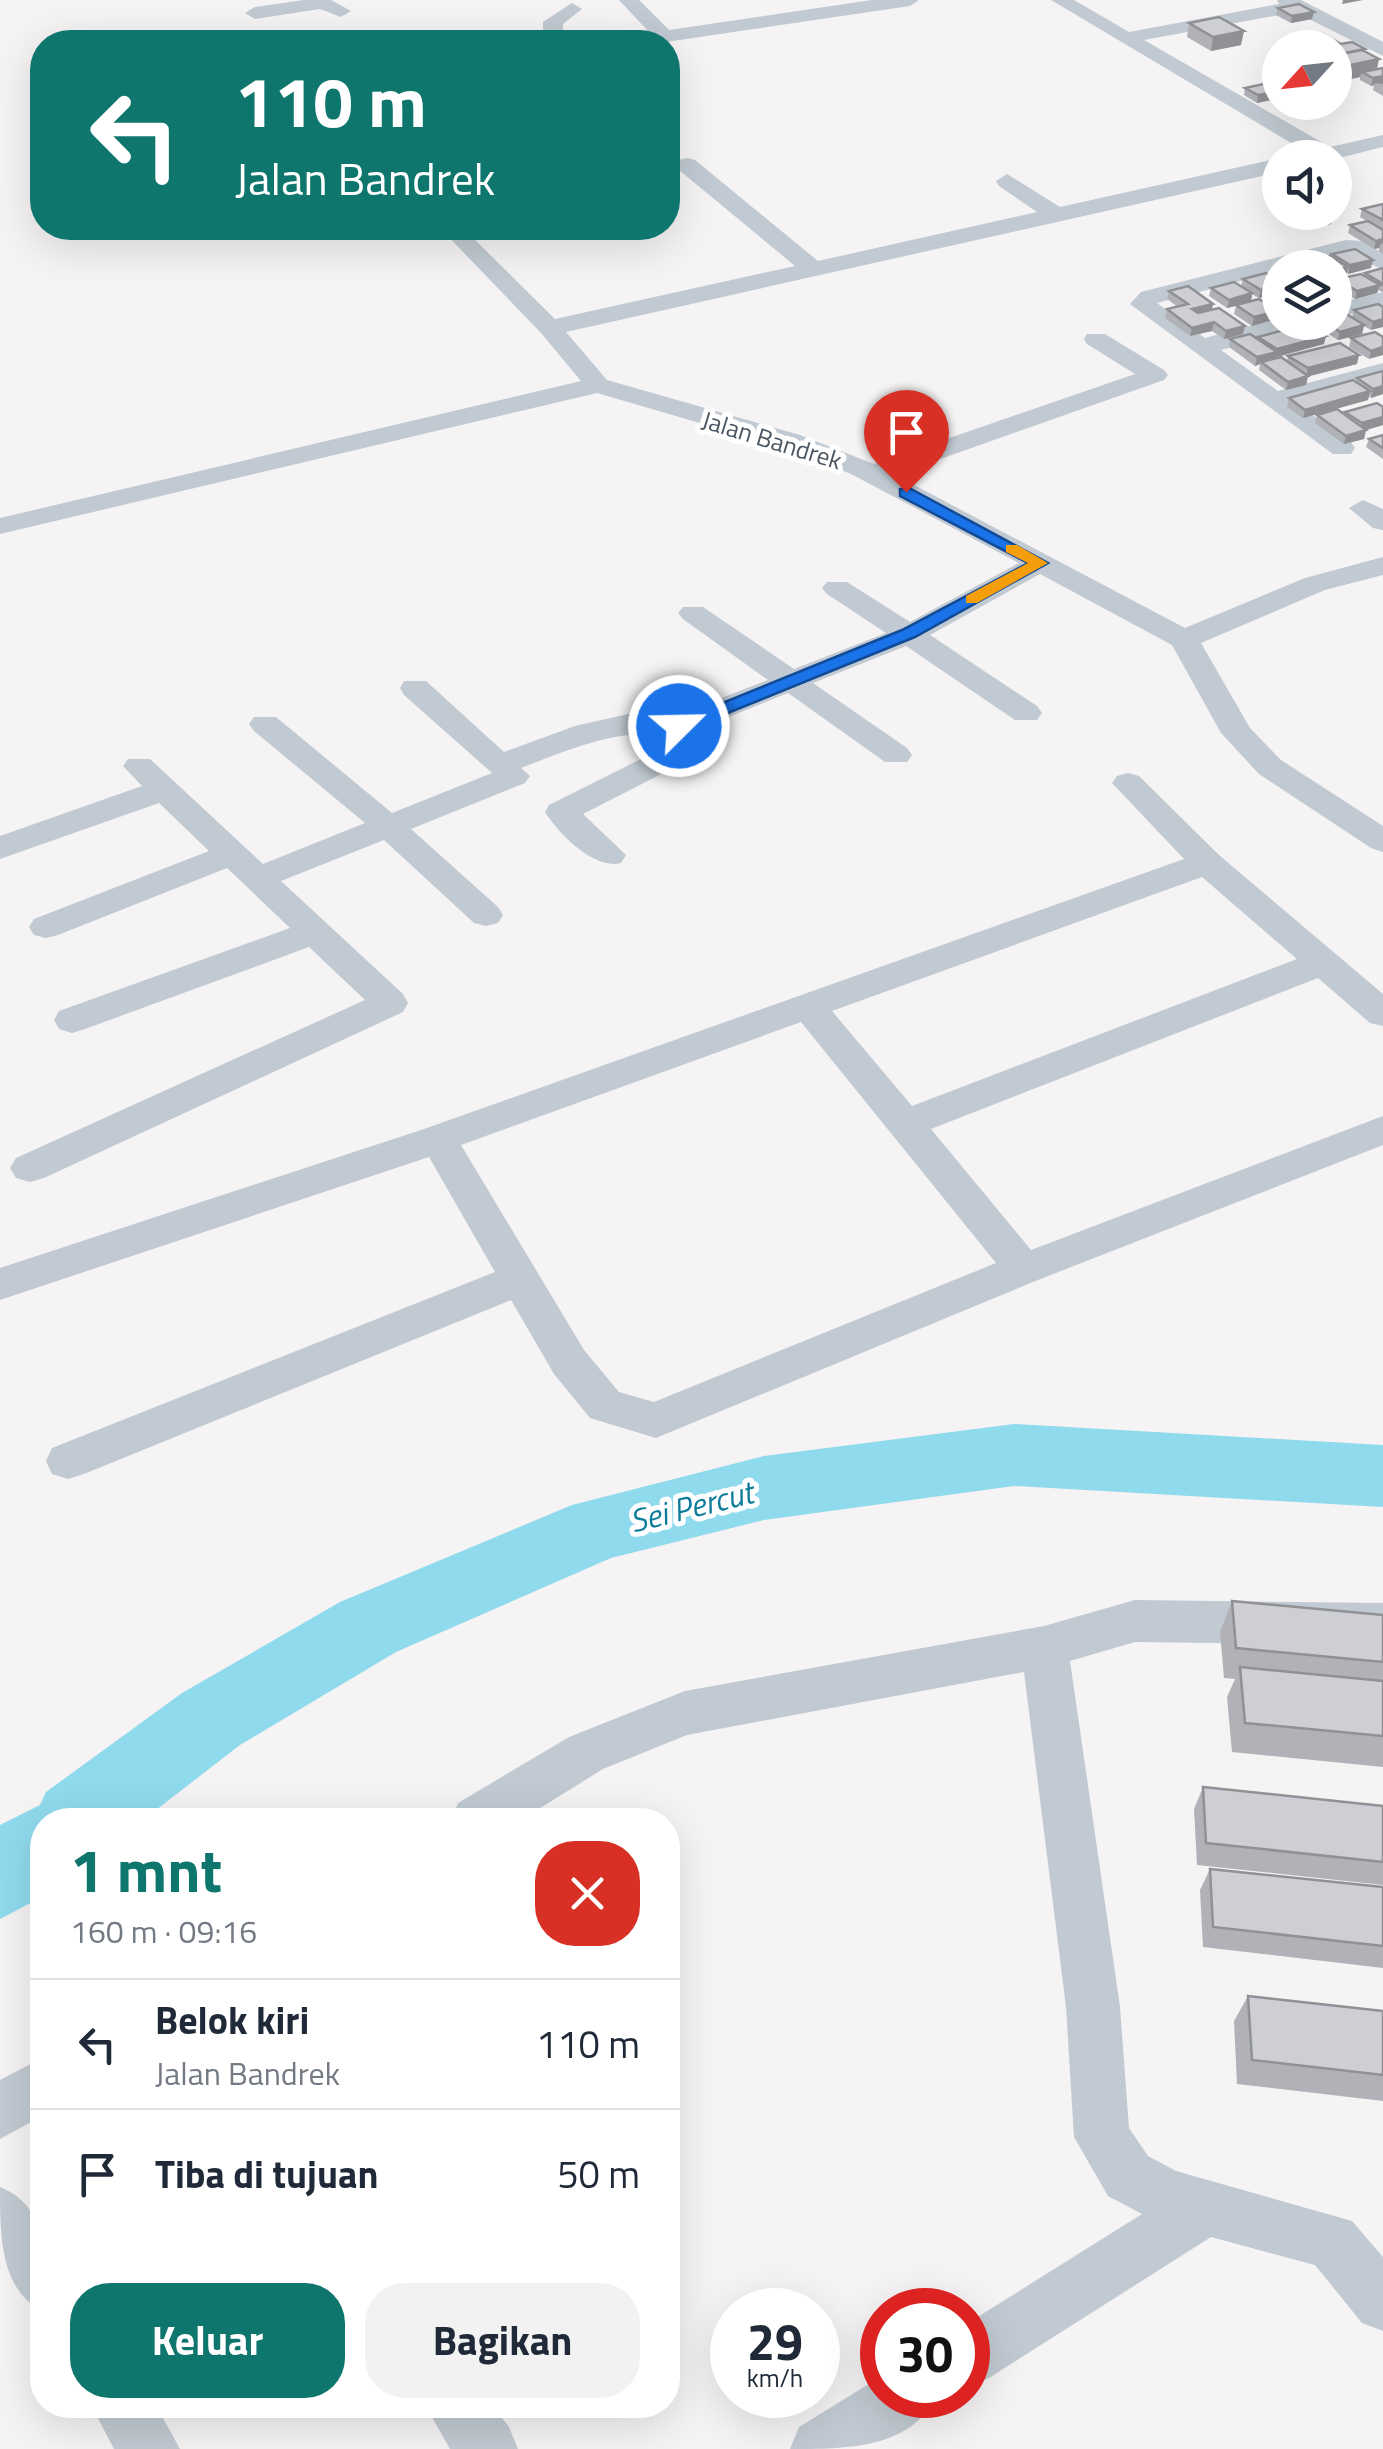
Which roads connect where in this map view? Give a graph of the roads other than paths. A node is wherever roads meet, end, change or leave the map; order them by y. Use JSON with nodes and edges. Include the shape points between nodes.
{"nodes":[{"id":1,"x":628,"y":0,"type":"edge"},
{"id":2,"x":910,"y":0,"type":"edge"},
{"id":3,"x":1060,"y":0,"type":"edge"},
{"id":4,"x":1292,"y":3,"type":"edge"},
{"id":5,"x":572,"y":8,"type":"dead end"},
{"id":6,"x":341,"y":12,"type":"dead end"},
{"id":7,"x":256,"y":14,"type":"edge"},
{"id":8,"x":553,"y":30,"type":"edge"},
{"id":9,"x":658,"y":30,"type":"edge"},
{"id":10,"x":680,"y":33,"type":"edge"},
{"id":11,"x":1126,"y":38,"type":"junction"},
{"id":12,"x":1383,"y":50,"type":"edge"},
{"id":13,"x":1304,"y":140,"type":"edge"},
{"id":14,"x":1383,"y":142,"type":"edge"},
{"id":15,"x":1352,"y":149,"type":"edge"},
{"id":16,"x":1352,"y":160,"type":"edge"},
{"id":17,"x":687,"y":165,"type":"dead end"},
{"id":18,"x":1383,"y":168,"type":"edge"},
{"id":19,"x":1262,"y":169,"type":"edge"},
{"id":20,"x":1008,"y":181,"type":"dead end"},
{"id":21,"x":1059,"y":217,"type":"junction"},
{"id":22,"x":462,"y":240,"type":"edge"},
{"id":23,"x":1383,"y":263,"type":"edge"},
{"id":24,"x":812,"y":268,"type":"junction"},
{"id":25,"x":1383,"y":298,"type":"edge"},
{"id":26,"x":1352,"y":306,"type":"edge"},
{"id":27,"x":550,"y":328,"type":"junction"},
{"id":28,"x":1262,"y":330,"type":"edge"},
{"id":29,"x":1096,"y":339,"type":"dead end"},
{"id":30,"x":1202,"y":346,"type":"junction"},
{"id":31,"x":1383,"y":371,"type":"edge"},
{"id":32,"x":598,"y":386,"type":"junction"},
{"id":33,"x":1274,"y":400,"type":"junction"},
{"id":34,"x":1342,"y":448,"type":"edge"},
{"id":35,"x":872,"y":474,"type":"junction"},
{"id":36,"x":0,"y":526,"type":"edge"},
{"id":37,"x":1040,"y":563,"type":"junction"},
{"id":38,"x":1383,"y":566,"type":"edge"},
{"id":39,"x":1354,"y":574,"type":"junction"},
{"id":40,"x":838,"y":588,"type":"dead end"},
{"id":41,"x":1383,"y":596,"type":"edge"},
{"id":42,"x":693,"y":613,"type":"dead end"},
{"id":43,"x":908,"y":634,"type":"junction"},
{"id":44,"x":1184,"y":639,"type":"junction"},
{"id":45,"x":789,"y":680,"type":"junction"},
{"id":46,"x":415,"y":688,"type":"dead end"},
{"id":47,"x":1026,"y":713,"type":"dead end"},
{"id":48,"x":265,"y":724,"type":"dead end"},
{"id":49,"x":679,"y":726,"type":"junction"},
{"id":50,"x":896,"y":754,"type":"dead end"},
{"id":51,"x":139,"y":766,"type":"dead end"},
{"id":52,"x":507,"y":771,"type":"junction"},
{"id":53,"x":1128,"y":783,"type":"dead end"},
{"id":54,"x":164,"y":790,"type":"junction"},
{"id":55,"x":561,"y":812,"type":"junction"},
{"id":56,"x":388,"y":826,"type":"junction"},
{"id":57,"x":1383,"y":841,"type":"edge"},
{"id":58,"x":0,"y":848,"type":"edge"},
{"id":59,"x":609,"y":855,"type":"dead end"},
{"id":60,"x":1207,"y":863,"type":"junction"},
{"id":61,"x":245,"y":866,"type":"junction"},
{"id":62,"x":486,"y":915,"type":"dead end"},
{"id":63,"x":46,"y":927,"type":"dead end"},
{"id":64,"x":314,"y":932,"type":"junction"},
{"id":65,"x":1320,"y":963,"type":"junction"},
{"id":66,"x":810,"y":1008,"type":"junction"},
{"id":67,"x":1383,"y":1014,"type":"edge"},
{"id":68,"x":72,"y":1020,"type":"dead end"},
{"id":69,"x":905,"y":1124,"type":"junction"},
{"id":70,"x":1383,"y":1130,"type":"edge"},
{"id":71,"x":438,"y":1139,"type":"junction"},
{"id":72,"x":30,"y":1168,"type":"dead end"},
{"id":73,"x":1024,"y":1269,"type":"junction"},
{"id":74,"x":520,"y":1279,"type":"junction"},
{"id":75,"x":0,"y":1284,"type":"edge"},
{"id":76,"x":68,"y":1462,"type":"dead end"},
{"id":77,"x":1383,"y":1624,"type":"edge"},
{"id":78,"x":1044,"y":1646,"type":"junction"},
{"id":79,"x":496,"y":1808,"type":"edge"},
{"id":80,"x":30,"y":2091,"type":"edge"},
{"id":81,"x":0,"y":2110,"type":"edge"},
{"id":82,"x":1208,"y":2206,"type":"junction"},
{"id":83,"x":0,"y":2215,"type":"edge"},
{"id":84,"x":30,"y":2263,"type":"edge"},
{"id":85,"x":1383,"y":2302,"type":"edge"},
{"id":86,"x":990,"y":2343,"type":"edge"},
{"id":87,"x":129,"y":2418,"type":"edge"},
{"id":88,"x":464,"y":2418,"type":"edge"},
{"id":89,"x":870,"y":2418,"type":"edge"},
{"id":90,"x":149,"y":2449,"type":"edge"},
{"id":91,"x":487,"y":2449,"type":"edge"},
{"id":92,"x":821,"y":2449,"type":"edge"}],
"edges":[{"from":1,"to":9,"type":"street"},
{"from":2,"to":10,"type":"street"},
{"from":3,"to":11,"type":"street"},
{"from":4,"to":11,"type":"street"},
{"from":4,"to":12,"type":"street"},
{"from":5,"to":8,"type":"street","via":[[553,22]]},
{"from":6,"to":7,"type":"street","via":[[322,3]]},
{"from":11,"to":13,"type":"street"},
{"from":14,"to":15,"type":"street"},
{"from":16,"to":18,"type":"street"},
{"from":17,"to":24,"type":"street"},
{"from":19,"to":21,"type":"street"},
{"from":20,"to":21,"type":"street"},
{"from":21,"to":24,"type":"street"},
{"from":22,"to":27,"type":"street"},
{"from":23,"to":30,"type":"street","via":[[1346,247],[1142,300]]},
{"from":24,"to":27,"type":"street"},
{"from":25,"to":26,"type":"street"},
{"from":27,"to":32,"type":"street"},
{"from":28,"to":30,"type":"street"},
{"from":29,"to":35,"type":"street","via":[[1154,374]]},
{"from":30,"to":33,"type":"street"},
{"from":31,"to":33,"type":"street"},
{"from":32,"to":35,"type":"street","name":"Jalan Bandrek","via":[[791,442]]},
{"from":32,"to":36,"type":"street"},
{"from":33,"to":34,"type":"street"},
{"from":35,"to":37,"type":"street","name":"Jalan Bandrek"},
{"from":37,"to":43,"type":"street"},
{"from":37,"to":44,"type":"street","name":"Jalan Bandrek"},
{"from":38,"to":39,"type":"street"},
{"from":39,"to":41,"type":"street"},
{"from":39,"to":44,"type":"street"},
{"from":40,"to":43,"type":"street"},
{"from":42,"to":45,"type":"street"},
{"from":43,"to":45,"type":"street"},
{"from":43,"to":47,"type":"street"},
{"from":44,"to":57,"type":"street","via":[[1238,733],[1270,767]]},
{"from":45,"to":49,"type":"street"},
{"from":45,"to":50,"type":"street"},
{"from":46,"to":52,"type":"street"},
{"from":48,"to":56,"type":"street"},
{"from":49,"to":52,"type":"street","via":[[618,725],[586,733]]},
{"from":49,"to":55,"type":"street","via":[[672,756]]},
{"from":51,"to":54,"type":"street"},
{"from":52,"to":55,"type":"street"},
{"from":52,"to":56,"type":"street"},
{"from":53,"to":60,"type":"street"},
{"from":54,"to":58,"type":"street"},
{"from":54,"to":61,"type":"street"},
{"from":55,"to":59,"type":"street"},
{"from":56,"to":61,"type":"street"},
{"from":56,"to":62,"type":"street"},
{"from":60,"to":65,"type":"street"},
{"from":60,"to":66,"type":"street"},
{"from":61,"to":63,"type":"street"},
{"from":61,"to":64,"type":"street"},
{"from":64,"to":68,"type":"street"},
{"from":64,"to":72,"type":"street","via":[[390,1003]]},
{"from":65,"to":67,"type":"street"},
{"from":65,"to":69,"type":"street"},
{"from":66,"to":69,"type":"street"},
{"from":66,"to":71,"type":"street"},
{"from":69,"to":73,"type":"street"},
{"from":70,"to":73,"type":"street"},
{"from":71,"to":74,"type":"street"},
{"from":71,"to":75,"type":"street"},
{"from":73,"to":74,"type":"street","via":[[656,1420],[605,1406],[569,1362]]},
{"from":74,"to":76,"type":"street"},
{"from":77,"to":78,"type":"street","via":[[1135,1621]]},
{"from":78,"to":79,"type":"street","via":[[685,1713],[586,1753]]},
{"from":78,"to":82,"type":"street","via":[[1093,2007],[1102,2137],[1128,2176],[1167,2197]]},
{"from":80,"to":81,"type":"street"},
{"from":82,"to":85,"type":"street","via":[[1332,2241]]},
{"from":82,"to":86,"type":"street"},
{"from":83,"to":84,"type":"street"},
{"from":87,"to":90,"type":"street"},
{"from":88,"to":91,"type":"street"},
{"from":89,"to":92,"type":"street"}]}
